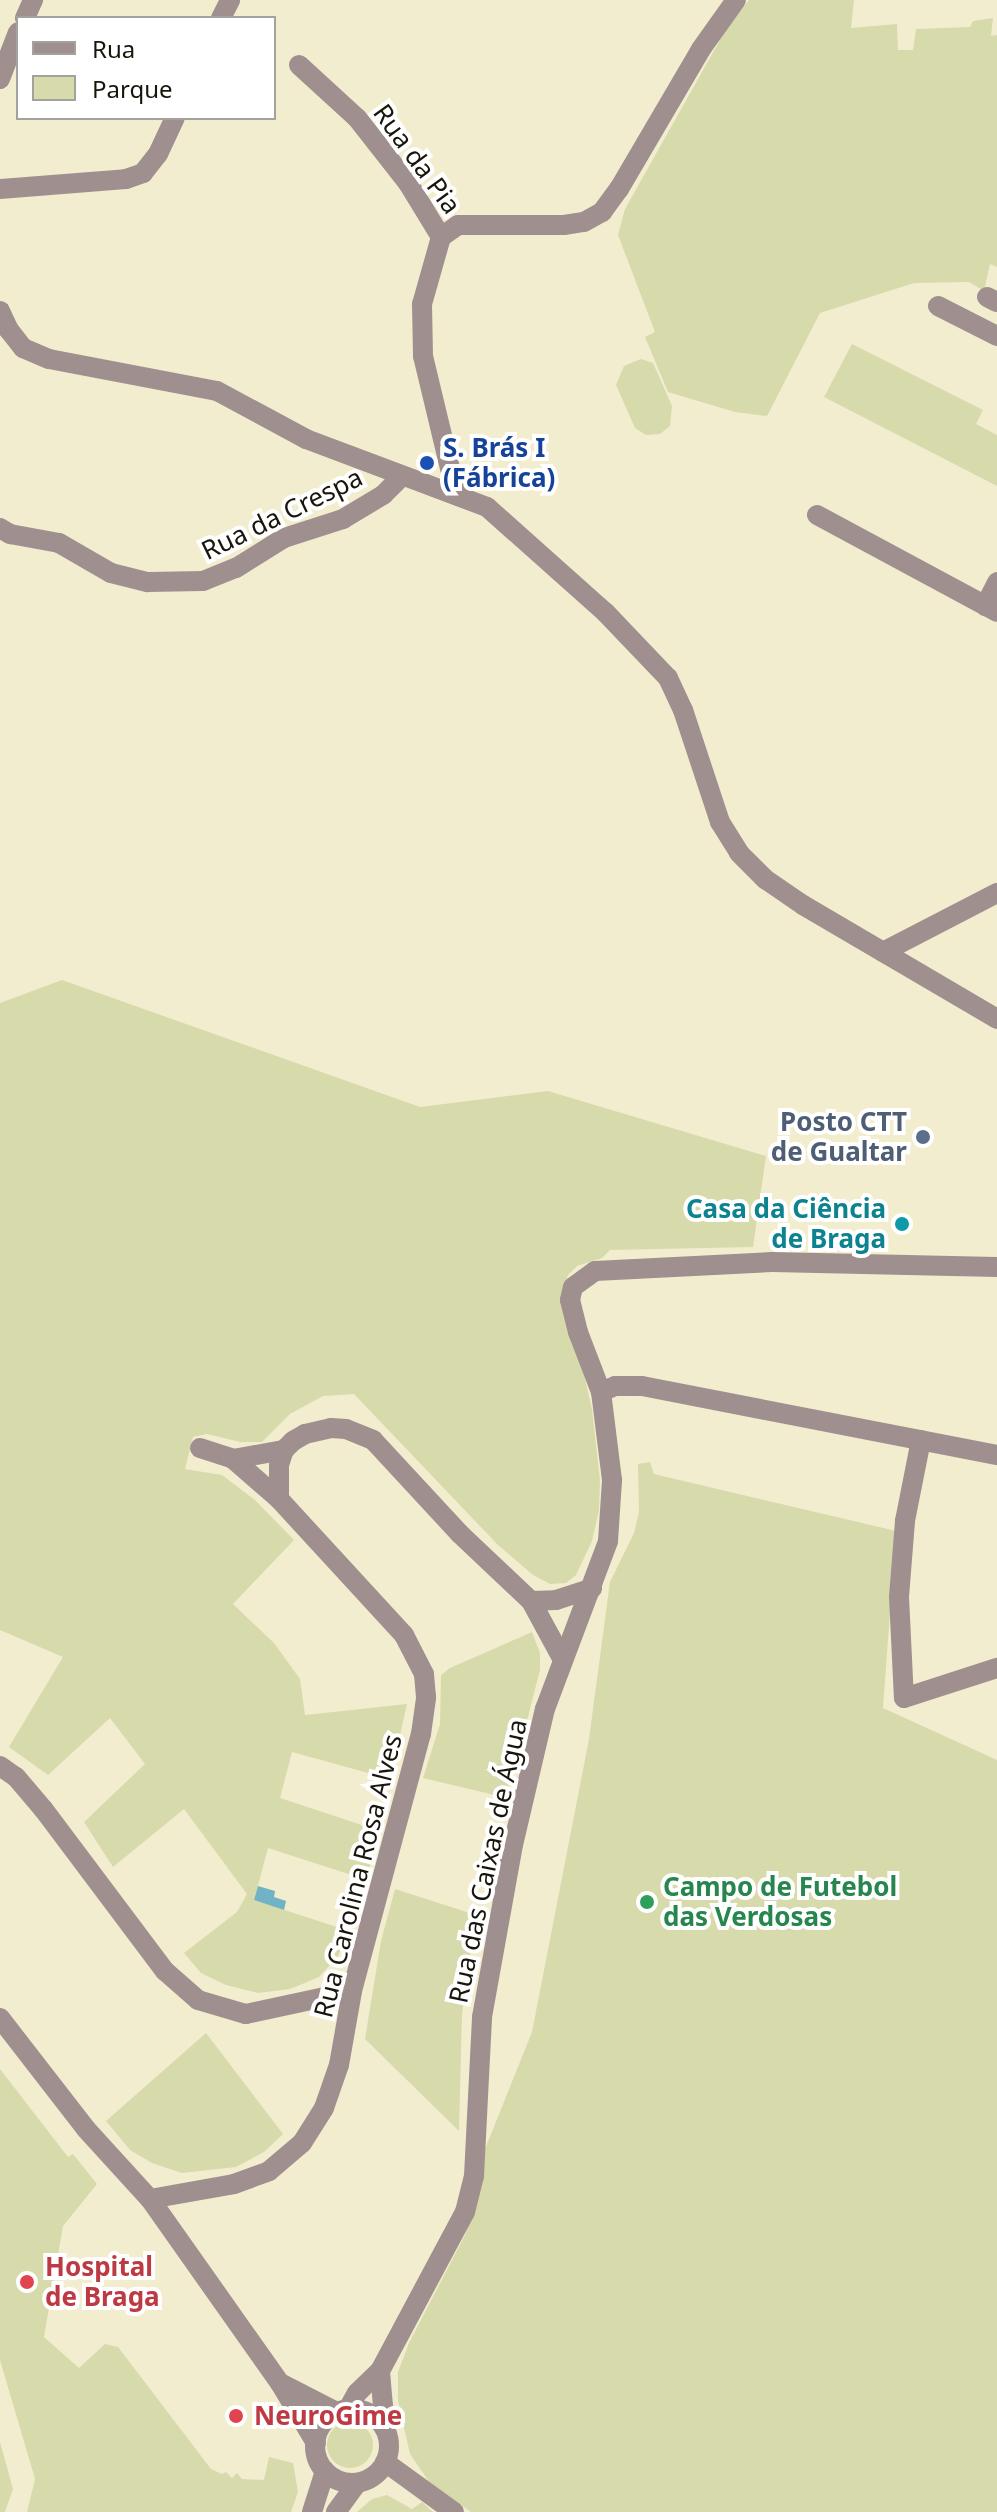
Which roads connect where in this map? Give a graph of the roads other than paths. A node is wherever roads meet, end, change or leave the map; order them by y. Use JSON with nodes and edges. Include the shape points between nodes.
{"nodes":[{"id":1,"x":736,"y":0,"type":"edge"},
{"id":2,"x":16,"y":37,"type":"edge"},
{"id":3,"x":299,"y":65,"type":"dead end"},
{"id":4,"x":0,"y":79,"type":"edge"},
{"id":5,"x":174,"y":120,"type":"edge"},
{"id":6,"x":0,"y":189,"type":"edge"},
{"id":7,"x":441,"y":237,"type":"junction"},
{"id":8,"x":938,"y":306,"type":"dead end"},
{"id":9,"x":0,"y":311,"type":"edge"},
{"id":10,"x":997,"y":336,"type":"edge"},
{"id":11,"x":401,"y":477,"type":"junction"},
{"id":12,"x":456,"y":493,"type":"junction"},
{"id":13,"x":817,"y":515,"type":"dead end"},
{"id":14,"x":0,"y":528,"type":"edge"},
{"id":15,"x":997,"y":582,"type":"edge"},
{"id":16,"x":991,"y":609,"type":"edge"},
{"id":17,"x":997,"y":893,"type":"edge"},
{"id":18,"x":883,"y":952,"type":"junction"},
{"id":19,"x":997,"y":1019,"type":"edge"},
{"id":20,"x":997,"y":1267,"type":"edge"},
{"id":21,"x":601,"y":1392,"type":"junction"},
{"id":22,"x":921,"y":1440,"type":"junction"},
{"id":23,"x":200,"y":1448,"type":"dead end"},
{"id":24,"x":284,"y":1450,"type":"junction"},
{"id":25,"x":997,"y":1455,"type":"edge"},
{"id":26,"x":233,"y":1459,"type":"junction"},
{"id":27,"x":279,"y":1499,"type":"junction"},
{"id":28,"x":592,"y":1588,"type":"junction"},
{"id":29,"x":531,"y":1601,"type":"junction"},
{"id":30,"x":563,"y":1660,"type":"junction"},
{"id":31,"x":997,"y":1668,"type":"edge"},
{"id":32,"x":0,"y":1766,"type":"edge"},
{"id":33,"x":352,"y":1991,"type":"junction"},
{"id":34,"x":0,"y":2018,"type":"edge"},
{"id":35,"x":150,"y":2199,"type":"junction"},
{"id":36,"x":380,"y":2371,"type":"junction"},
{"id":37,"x":280,"y":2383,"type":"junction"},
{"id":38,"x":342,"y":2411,"type":"junction"},
{"id":39,"x":378,"y":2419,"type":"junction"},
{"id":40,"x":316,"y":2443,"type":"junction"},
{"id":41,"x":385,"y":2462,"type":"junction"},
{"id":42,"x":325,"y":2471,"type":"junction"},
{"id":43,"x":357,"y":2483,"type":"junction"},
{"id":44,"x":312,"y":2512,"type":"edge"},
{"id":45,"x":336,"y":2512,"type":"edge"},
{"id":46,"x":454,"y":2512,"type":"edge"}],
"edges":[{"from":1,"to":7,"type":"street","via":[[602,212],[564,225],[458,225]]},
{"from":2,"to":4,"type":"street"},
{"from":3,"to":7,"type":"street","name":"Rua da Pia","via":[[357,118],[408,183]]},
{"from":5,"to":6,"type":"street","via":[[143,173],[126,179]]},
{"from":7,"to":12,"type":"street","name":"Rua da Pia","via":[[422,304],[423,356]]},
{"from":8,"to":10,"type":"street"},
{"from":9,"to":11,"type":"street","via":[[23,348],[49,359],[217,391],[306,439]]},
{"from":11,"to":12,"type":"street"},
{"from":11,"to":14,"type":"street","name":"Rua da Crespa","via":[[383,495],[343,519],[284,538],[203,581],[148,582],[111,573],[59,543]]},
{"from":12,"to":18,"type":"street","via":[[487,507],[509,526],[605,612],[668,678],[720,822],[739,853],[765,879]]},
{"from":13,"to":16,"type":"street"},
{"from":15,"to":16,"type":"street"},
{"from":17,"to":18,"type":"street"},
{"from":18,"to":19,"type":"street"},
{"from":20,"to":21,"type":"street","name":"Rua das Caixas de Água","via":[[772,1262],[595,1271],[573,1287],[570,1300]]},
{"from":21,"to":22,"type":"street","via":[[642,1386]]},
{"from":21,"to":28,"type":"street","name":"Rua das Caixas de Água","via":[[612,1510]]},
{"from":22,"to":25,"type":"street"},
{"from":22,"to":31,"type":"street","via":[[905,1521],[899,1597],[904,1698]]},
{"from":23,"to":26,"type":"street"},
{"from":24,"to":26,"type":"street"},
{"from":24,"to":27,"type":"street"},
{"from":24,"to":29,"type":"street","via":[[305,1434],[331,1428],[373,1440]]},
{"from":26,"to":27,"type":"street","name":"Rua Carolina Rosa Alves"},
{"from":27,"to":33,"type":"street","name":"Rua Carolina Rosa Alves","via":[[404,1635],[424,1674],[421,1734]]},
{"from":28,"to":29,"type":"street"},
{"from":28,"to":30,"type":"street","name":"Rua das Caixas de Água"},
{"from":29,"to":30,"type":"street"},
{"from":30,"to":36,"type":"street","name":"Rua das Caixas de Água","via":[[545,1709],[497,1923],[478,2062],[474,2176],[465,2212]]},
{"from":32,"to":33,"type":"street","via":[[44,1810],[165,1971],[198,2000],[225,2011],[256,2013]]},
{"from":33,"to":35,"type":"street","name":"Rua Carolina Rosa Alves","via":[[333,2087],[302,2143],[252,2179]]},
{"from":34,"to":35,"type":"street","via":[[86,2129]]},
{"from":35,"to":37,"type":"street"},
{"from":36,"to":38,"type":"street","name":"Rua das Caixas de Água"},
{"from":36,"to":39,"type":"street","name":"Rua das Caixas de Água","via":[[383,2406]]},
{"from":37,"to":38,"type":"street"},
{"from":37,"to":40,"type":"street"},
{"from":38,"to":39,"type":"street","via":[[358,2409]]},
{"from":38,"to":40,"type":"street","via":[[321,2426]]},
{"from":39,"to":41,"type":"street","via":[[389,2439]]},
{"from":40,"to":42,"type":"street"},
{"from":41,"to":43,"type":"street"},
{"from":41,"to":46,"type":"street"},
{"from":42,"to":43,"type":"street"},
{"from":42,"to":44,"type":"street"},
{"from":43,"to":45,"type":"street"}]}
